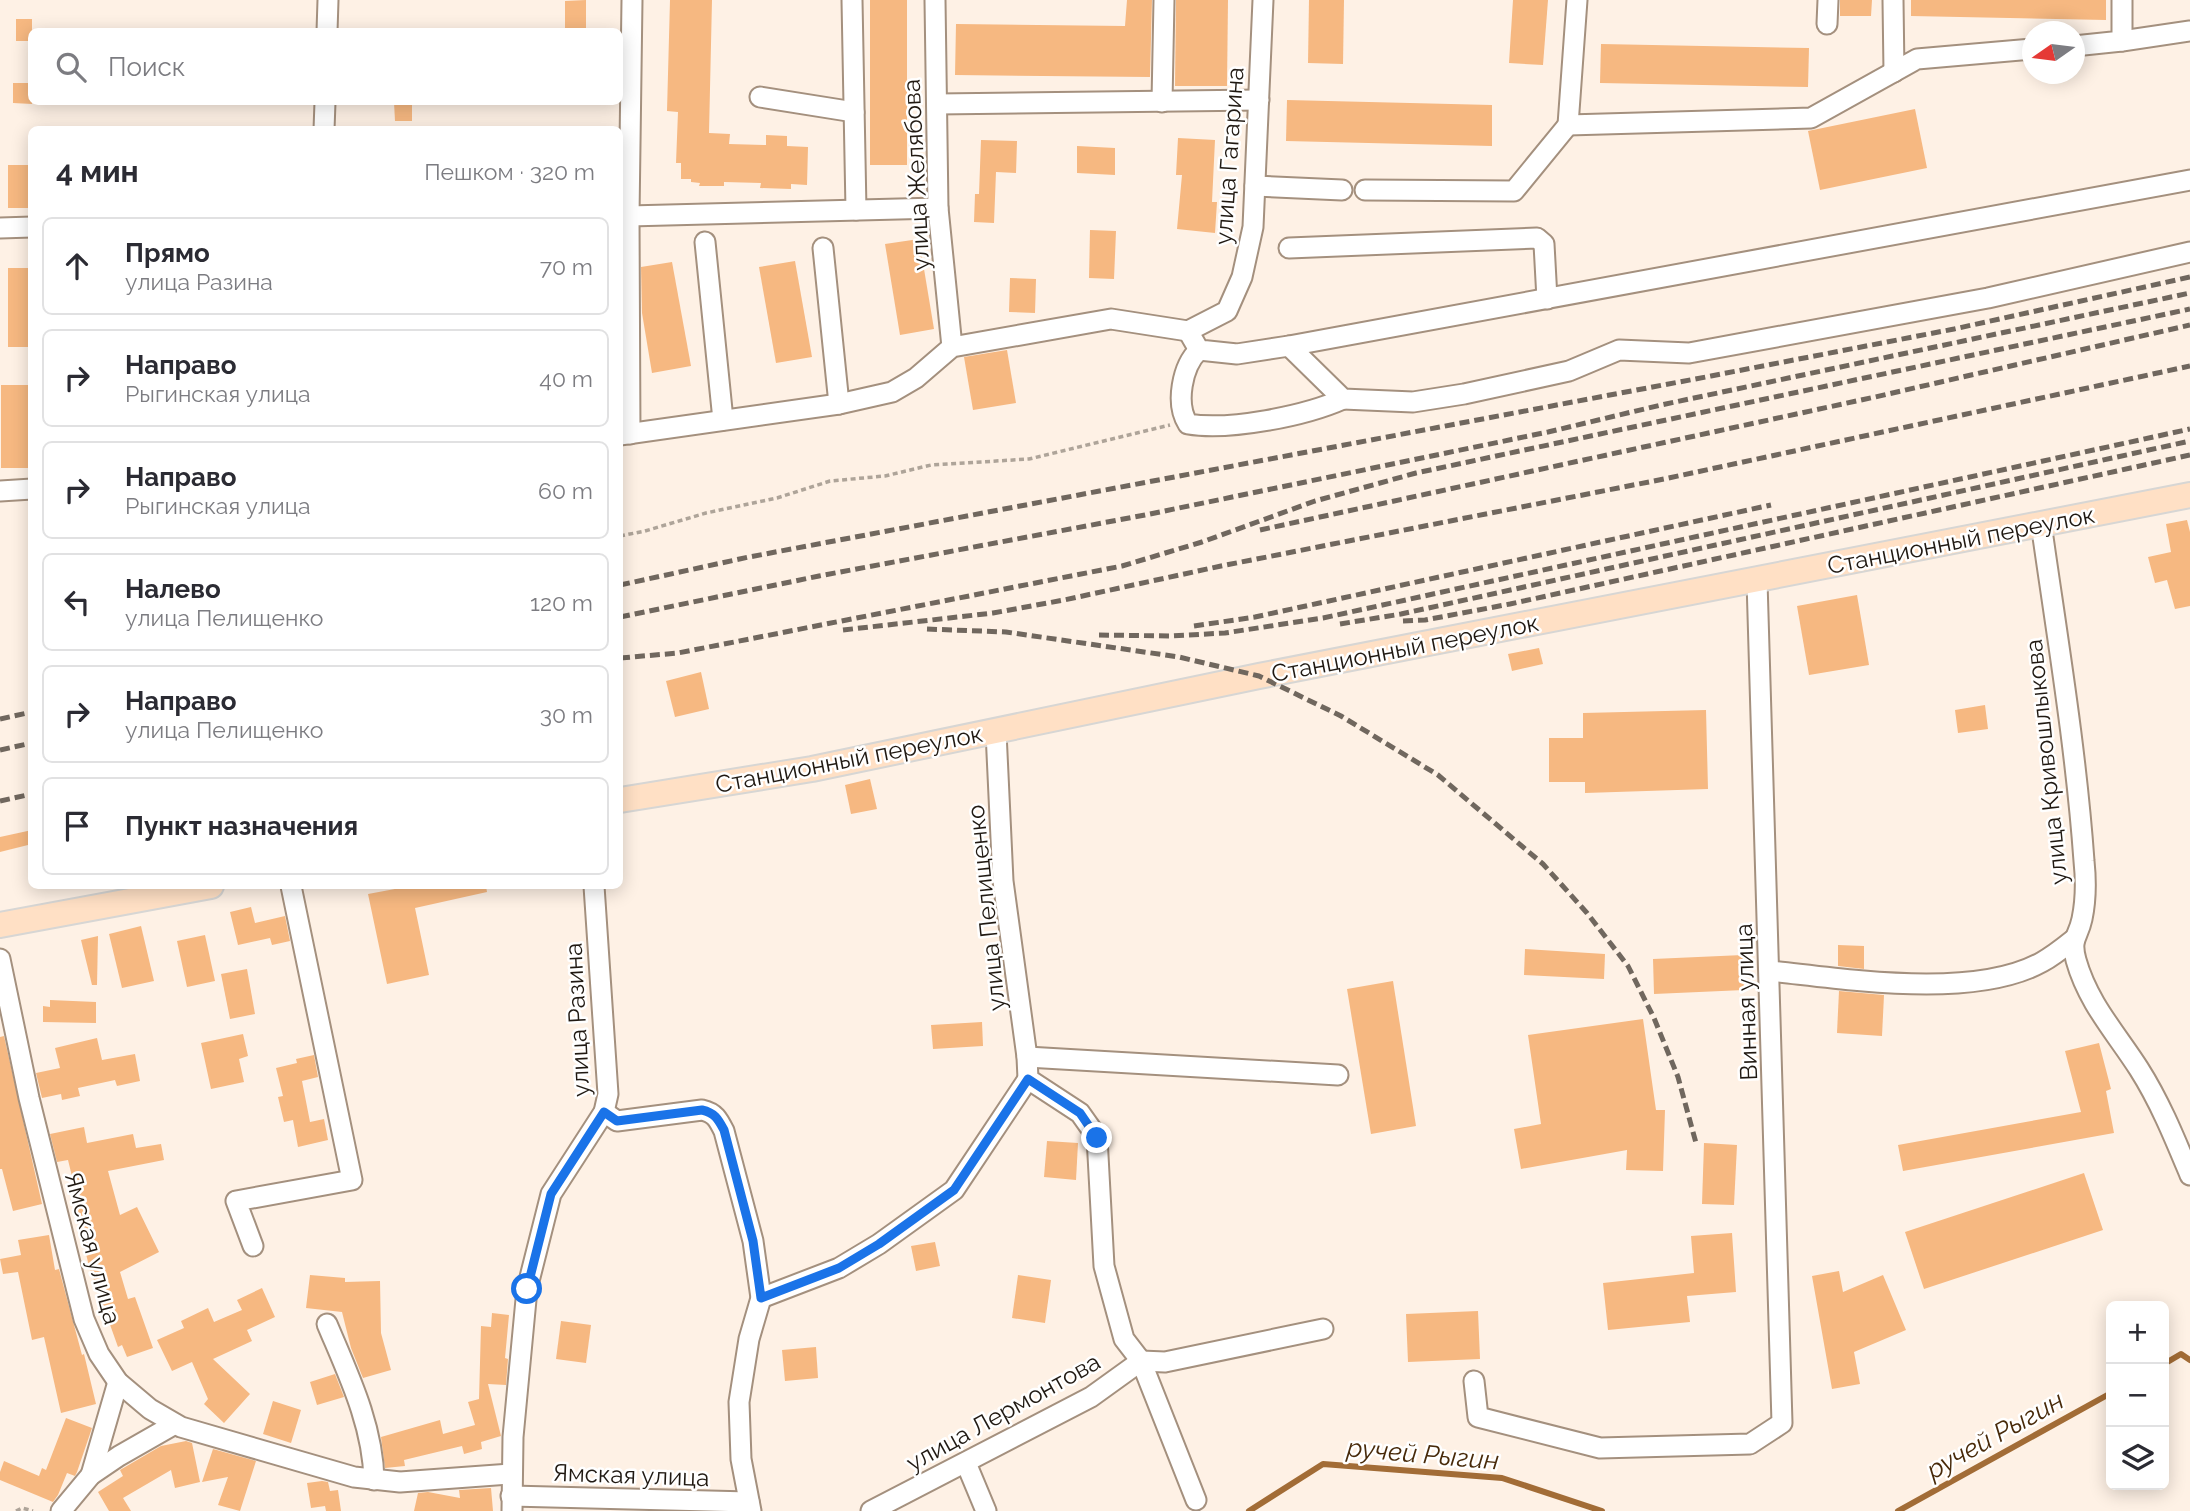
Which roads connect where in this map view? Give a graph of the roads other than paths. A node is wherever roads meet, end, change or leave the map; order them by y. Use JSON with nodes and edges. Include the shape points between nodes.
{"nodes":[{"id":1,"x":328,"y":0,"type":"edge"},
{"id":2,"x":632,"y":0,"type":"edge"},
{"id":3,"x":852,"y":0,"type":"edge"},
{"id":4,"x":935,"y":0,"type":"edge"},
{"id":5,"x":1164,"y":0,"type":"edge"},
{"id":6,"x":1263,"y":0,"type":"edge"},
{"id":7,"x":1577,"y":0,"type":"edge"},
{"id":8,"x":1828,"y":0,"type":"edge"},
{"id":9,"x":1893,"y":0,"type":"edge"},
{"id":10,"x":2122,"y":0,"type":"edge"},
{"id":11,"x":1828,"y":24,"type":"dead end"},
{"id":12,"x":327,"y":28,"type":"edge"},
{"id":13,"x":2190,"y":31,"type":"edge"},
{"id":14,"x":2122,"y":41,"type":"junction"},
{"id":15,"x":2085,"y":45,"type":"edge"},
{"id":16,"x":2022,"y":50,"type":"edge"},
{"id":17,"x":1894,"y":72,"type":"junction"},
{"id":18,"x":760,"y":97,"type":"dead end"},
{"id":19,"x":1259,"y":100,"type":"junction"},
{"id":20,"x":1162,"y":102,"type":"junction"},
{"id":21,"x":937,"y":104,"type":"junction"},
{"id":22,"x":325,"y":105,"type":"edge"},
{"id":23,"x":854,"y":112,"type":"junction"},
{"id":24,"x":1568,"y":125,"type":"junction"},
{"id":25,"x":324,"y":126,"type":"edge"},
{"id":26,"x":2190,"y":180,"type":"edge"},
{"id":27,"x":1255,"y":186,"type":"junction"},
{"id":28,"x":1342,"y":190,"type":"dead end"},
{"id":29,"x":1365,"y":190,"type":"dead end"},
{"id":30,"x":939,"y":208,"type":"junction"},
{"id":31,"x":856,"y":210,"type":"junction"},
{"id":32,"x":629,"y":216,"type":"junction"},
{"id":33,"x":0,"y":228,"type":"edge"},
{"id":34,"x":28,"y":228,"type":"edge"},
{"id":35,"x":705,"y":242,"type":"dead end"},
{"id":36,"x":823,"y":248,"type":"dead end"},
{"id":37,"x":1289,"y":248,"type":"dead end"},
{"id":38,"x":2190,"y":252,"type":"edge"},
{"id":39,"x":1547,"y":299,"type":"junction"},
{"id":40,"x":1188,"y":331,"type":"junction"},
{"id":41,"x":1289,"y":346,"type":"junction"},
{"id":42,"x":952,"y":347,"type":"junction"},
{"id":43,"x":1199,"y":350,"type":"junction"},
{"id":44,"x":1343,"y":400,"type":"junction"},
{"id":45,"x":839,"y":404,"type":"junction"},
{"id":46,"x":723,"y":420,"type":"junction"},
{"id":47,"x":624,"y":435,"type":"edge"},
{"id":48,"x":28,"y":489,"type":"edge"},
{"id":49,"x":0,"y":491,"type":"edge"},
{"id":50,"x":2190,"y":495,"type":"edge"},
{"id":51,"x":2042,"y":523,"type":"junction"},
{"id":52,"x":1757,"y":581,"type":"junction"},
{"id":53,"x":996,"y":732,"type":"junction"},
{"id":54,"x":623,"y":800,"type":"edge"},
{"id":55,"x":195,"y":889,"type":"edge"},
{"id":56,"x":292,"y":889,"type":"edge"},
{"id":57,"x":594,"y":889,"type":"edge"},
{"id":58,"x":0,"y":925,"type":"edge"},
{"id":59,"x":2073,"y":940,"type":"junction"},
{"id":60,"x":0,"y":959,"type":"edge"},
{"id":61,"x":1770,"y":971,"type":"junction"},
{"id":62,"x":1027,"y":1057,"type":"junction"},
{"id":63,"x":1338,"y":1075,"type":"dead end"},
{"id":64,"x":1028,"y":1079,"type":"junction"},
{"id":65,"x":604,"y":1112,"type":"junction"},
{"id":66,"x":2190,"y":1175,"type":"edge"},
{"id":67,"x":253,"y":1246,"type":"dead end"},
{"id":68,"x":761,"y":1298,"type":"junction"},
{"id":69,"x":327,"y":1324,"type":"dead end"},
{"id":70,"x":1323,"y":1329,"type":"dead end"},
{"id":71,"x":1141,"y":1361,"type":"junction"},
{"id":72,"x":1474,"y":1381,"type":"dead end"},
{"id":73,"x":118,"y":1382,"type":"junction"},
{"id":74,"x":175,"y":1424,"type":"junction"},
{"id":75,"x":966,"y":1463,"type":"junction"},
{"id":76,"x":511,"y":1474,"type":"junction"},
{"id":77,"x":91,"y":1475,"type":"junction"},
{"id":78,"x":374,"y":1480,"type":"junction"},
{"id":79,"x":1196,"y":1500,"type":"dead end"},
{"id":80,"x":511,"y":1503,"type":"edge"},
{"id":81,"x":750,"y":1507,"type":"edge"},
{"id":82,"x":61,"y":1511,"type":"edge"},
{"id":83,"x":871,"y":1511,"type":"edge"},
{"id":84,"x":986,"y":1511,"type":"edge"}],
"edges":[{"from":1,"to":12,"type":"street"},
{"from":2,"to":32,"type":"street"},
{"from":3,"to":23,"type":"street"},
{"from":4,"to":21,"type":"street","name":"улица Желябова"},
{"from":5,"to":20,"type":"street"},
{"from":6,"to":19,"type":"street","name":"улица Гагарина"},
{"from":7,"to":24,"type":"street"},
{"from":8,"to":11,"type":"street"},
{"from":9,"to":17,"type":"street"},
{"from":10,"to":14,"type":"street"},
{"from":13,"to":14,"type":"street"},
{"from":14,"to":15,"type":"street"},
{"from":16,"to":17,"type":"street","via":[[1917,59]]},
{"from":17,"to":24,"type":"street","via":[[1811,118]]},
{"from":18,"to":23,"type":"street"},
{"from":19,"to":20,"type":"street"},
{"from":19,"to":27,"type":"street","name":"улица Гагарина"},
{"from":20,"to":21,"type":"street"},
{"from":21,"to":30,"type":"street","name":"улица Желябова"},
{"from":22,"to":25,"type":"street"},
{"from":23,"to":31,"type":"street"},
{"from":24,"to":29,"type":"street","via":[[1514,191]]},
{"from":26,"to":39,"type":"street"},
{"from":27,"to":28,"type":"street"},
{"from":27,"to":40,"type":"street","name":"улица Гагарина","via":[[1253,227],[1242,277],[1227,311]]},
{"from":30,"to":31,"type":"street"},
{"from":30,"to":42,"type":"street","name":"улица Желябова"},
{"from":31,"to":32,"type":"street"},
{"from":32,"to":47,"type":"street"},
{"from":33,"to":34,"type":"street"},
{"from":35,"to":46,"type":"street"},
{"from":36,"to":45,"type":"street"},
{"from":37,"to":39,"type":"street","via":[[1537,238],[1544,244]]},
{"from":38,"to":44,"type":"street","via":[[1988,298],[1689,353],[1619,350],[1569,371],[1464,394],[1413,402]]},
{"from":39,"to":41,"type":"street"},
{"from":40,"to":42,"type":"street","via":[[1111,319]]},
{"from":40,"to":43,"type":"street"},
{"from":41,"to":43,"type":"street","via":[[1237,354]]},
{"from":41,"to":44,"type":"street"},
{"from":42,"to":45,"type":"street","via":[[892,392]]},
{"from":43,"to":44,"type":"street","via":[[1186,369],[1182,398],[1188,424],[1218,426],[1316,411]]},
{"from":45,"to":46,"type":"street"},
{"from":46,"to":47,"type":"street"},
{"from":48,"to":49,"type":"street"},
{"from":50,"to":51,"type":"main road","name":"Станционный переулок"},
{"from":51,"to":52,"type":"main road","name":"Станционный переулок"},
{"from":51,"to":59,"type":"street","name":"улица Кривошлыкова","via":[[2085,869],[2081,923]]},
{"from":52,"to":53,"type":"main road","name":"Станционный переулок","via":[[1258,676]]},
{"from":52,"to":61,"type":"street","name":"Винная улица"},
{"from":53,"to":54,"type":"main road","name":"Станционный переулок","via":[[812,769]]},
{"from":53,"to":62,"type":"street","name":"улица Пелищенко","via":[[1003,881]]},
{"from":55,"to":58,"type":"main road"},
{"from":56,"to":67,"type":"street","via":[[352,1180],[236,1202]]},
{"from":57,"to":65,"type":"street","name":"улица Разина","via":[[608,1094]]},
{"from":59,"to":61,"type":"street","via":[[2042,962],[1991,979],[1903,983]]},
{"from":59,"to":66,"type":"street","name":"улица Кривошлыкова","via":[[2089,994],[2150,1088]]},
{"from":60,"to":73,"type":"street","name":"Ямская улица","via":[[84,1319]]},
{"from":61,"to":72,"type":"street","name":"Винная улица","via":[[1782,1423],[1750,1444],[1600,1448],[1478,1417]]},
{"from":62,"to":63,"type":"street"},
{"from":62,"to":64,"type":"street","name":"улица Пелищенко"},
{"from":64,"to":68,"type":"street","via":[[954,1190],[839,1268]]},
{"from":64,"to":71,"type":"street","via":[[1080,1113],[1097,1138],[1104,1266],[1124,1339]]},
{"from":65,"to":68,"type":"street","via":[[617,1121],[702,1110],[718,1118],[753,1241]]},
{"from":65,"to":76,"type":"street","name":"улица Разина","via":[[551,1194],[541,1231],[527,1289]]},
{"from":68,"to":81,"type":"street","via":[[739,1402],[741,1459]]},
{"from":69,"to":78,"type":"street","via":[[357,1394]]},
{"from":70,"to":71,"type":"street","via":[[1165,1362]]},
{"from":71,"to":75,"type":"street","name":"улица Лермонтова","via":[[1091,1397]]},
{"from":71,"to":79,"type":"street"},
{"from":73,"to":74,"type":"street","name":"Ямская улица"},
{"from":73,"to":77,"type":"street"},
{"from":74,"to":77,"type":"street"},
{"from":74,"to":78,"type":"street","name":"Ямская улица","via":[[332,1472]]},
{"from":75,"to":83,"type":"street","name":"улица Лермонтова"},
{"from":75,"to":84,"type":"street"},
{"from":76,"to":78,"type":"street","name":"Ямская улица"},
{"from":76,"to":80,"type":"street","name":"улица Разина"},
{"from":77,"to":82,"type":"street"},
{"from":80,"to":81,"type":"street","name":"Ямская улица"}]}
